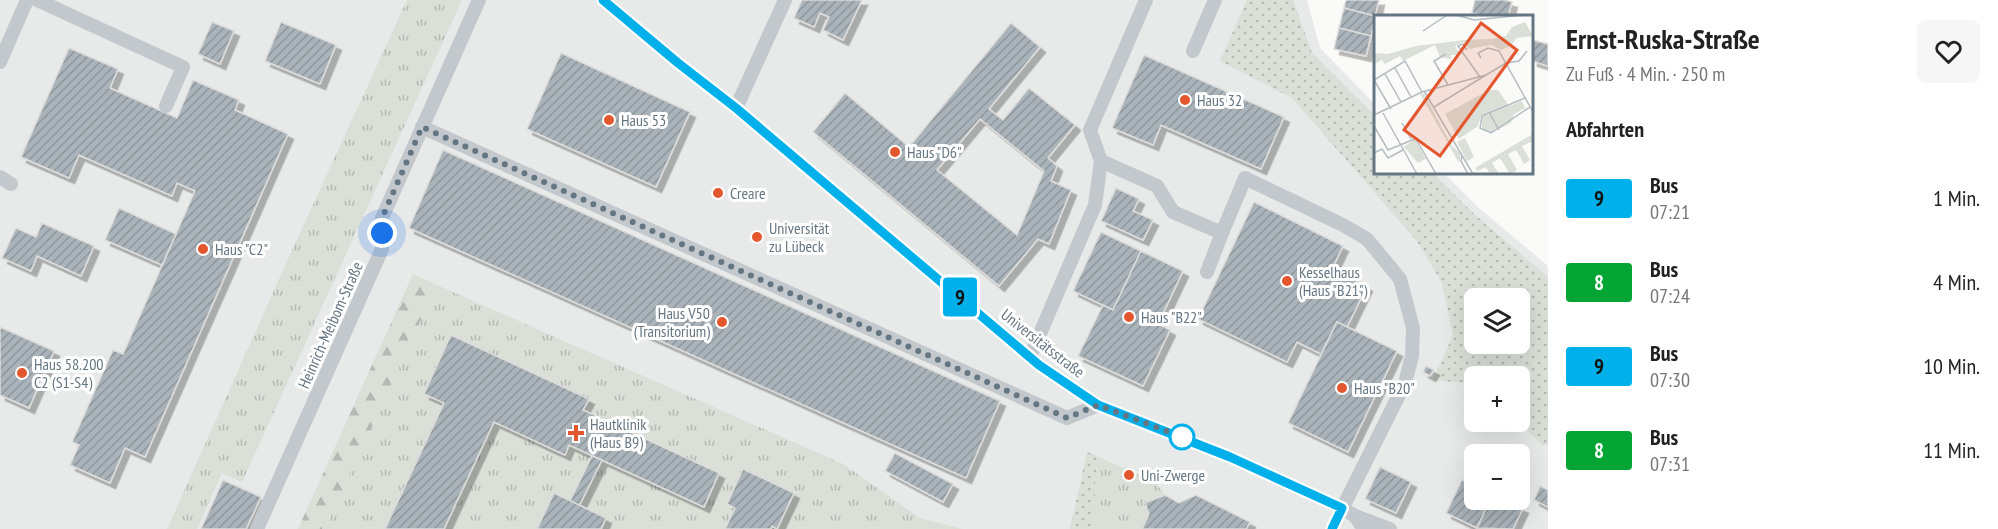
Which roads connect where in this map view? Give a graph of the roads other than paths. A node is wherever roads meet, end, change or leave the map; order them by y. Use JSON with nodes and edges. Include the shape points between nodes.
{"nodes":[{"id":1,"x":27,"y":0,"type":"edge"},
{"id":2,"x":37,"y":0,"type":"edge"},
{"id":3,"x":479,"y":0,"type":"edge"},
{"id":4,"x":603,"y":0,"type":"edge"},
{"id":5,"x":785,"y":0,"type":"edge"},
{"id":6,"x":1146,"y":0,"type":"edge"},
{"id":7,"x":1215,"y":0,"type":"edge"},
{"id":8,"x":1193,"y":51,"type":"dead end"},
{"id":9,"x":0,"y":62,"type":"edge"},
{"id":10,"x":166,"y":106,"type":"dead end"},
{"id":11,"x":736,"y":108,"type":"junction"},
{"id":12,"x":422,"y":127,"type":"junction"},
{"id":13,"x":1101,"y":161,"type":"junction"},
{"id":14,"x":1221,"y":233,"type":"junction"},
{"id":15,"x":1207,"y":272,"type":"dead end"},
{"id":16,"x":1030,"y":357,"type":"junction"},
{"id":17,"x":1098,"y":405,"type":"junction"},
{"id":18,"x":1342,"y":508,"type":"junction"},
{"id":19,"x":1367,"y":525,"type":"edge"},
{"id":20,"x":257,"y":529,"type":"edge"},
{"id":21,"x":1332,"y":529,"type":"edge"},
{"id":22,"x":1382,"y":529,"type":"edge"},
{"id":23,"x":1390,"y":529,"type":"edge"}],
"edges":[{"from":1,"to":9,"type":"lane"},
{"from":2,"to":10,"type":"lane","via":[[183,67]]},
{"from":3,"to":12,"type":"lane","name":"Heinrich-Meibom-Straße"},
{"from":4,"to":11,"type":"lane","name":"Universitätsstraße"},
{"from":5,"to":11,"type":"lane"},
{"from":6,"to":13,"type":"lane","via":[[1090,130]]},
{"from":7,"to":8,"type":"lane"},
{"from":11,"to":16,"type":"lane","name":"Universitätsstraße"},
{"from":12,"to":17,"type":"lane","via":[[1067,418]]},
{"from":12,"to":20,"type":"lane","name":"Heinrich-Meibom-Straße","via":[[382,218],[382,249]]},
{"from":13,"to":14,"type":"lane","via":[[1156,186],[1173,212]]},
{"from":13,"to":16,"type":"lane","via":[[1095,205]]},
{"from":14,"to":15,"type":"lane"},
{"from":14,"to":18,"type":"lane","via":[[1245,178],[1366,239],[1400,279],[1413,328],[1412,356],[1405,383]]},
{"from":16,"to":17,"type":"lane","name":"Universitätsstraße"},
{"from":17,"to":18,"type":"lane","name":"Universitätsstraße","via":[[1230,457]]},
{"from":18,"to":19,"type":"lane","name":"Universitätsstraße"},
{"from":18,"to":21,"type":"lane"},
{"from":19,"to":22,"type":"lane"},
{"from":19,"to":23,"type":"lane"}]}
